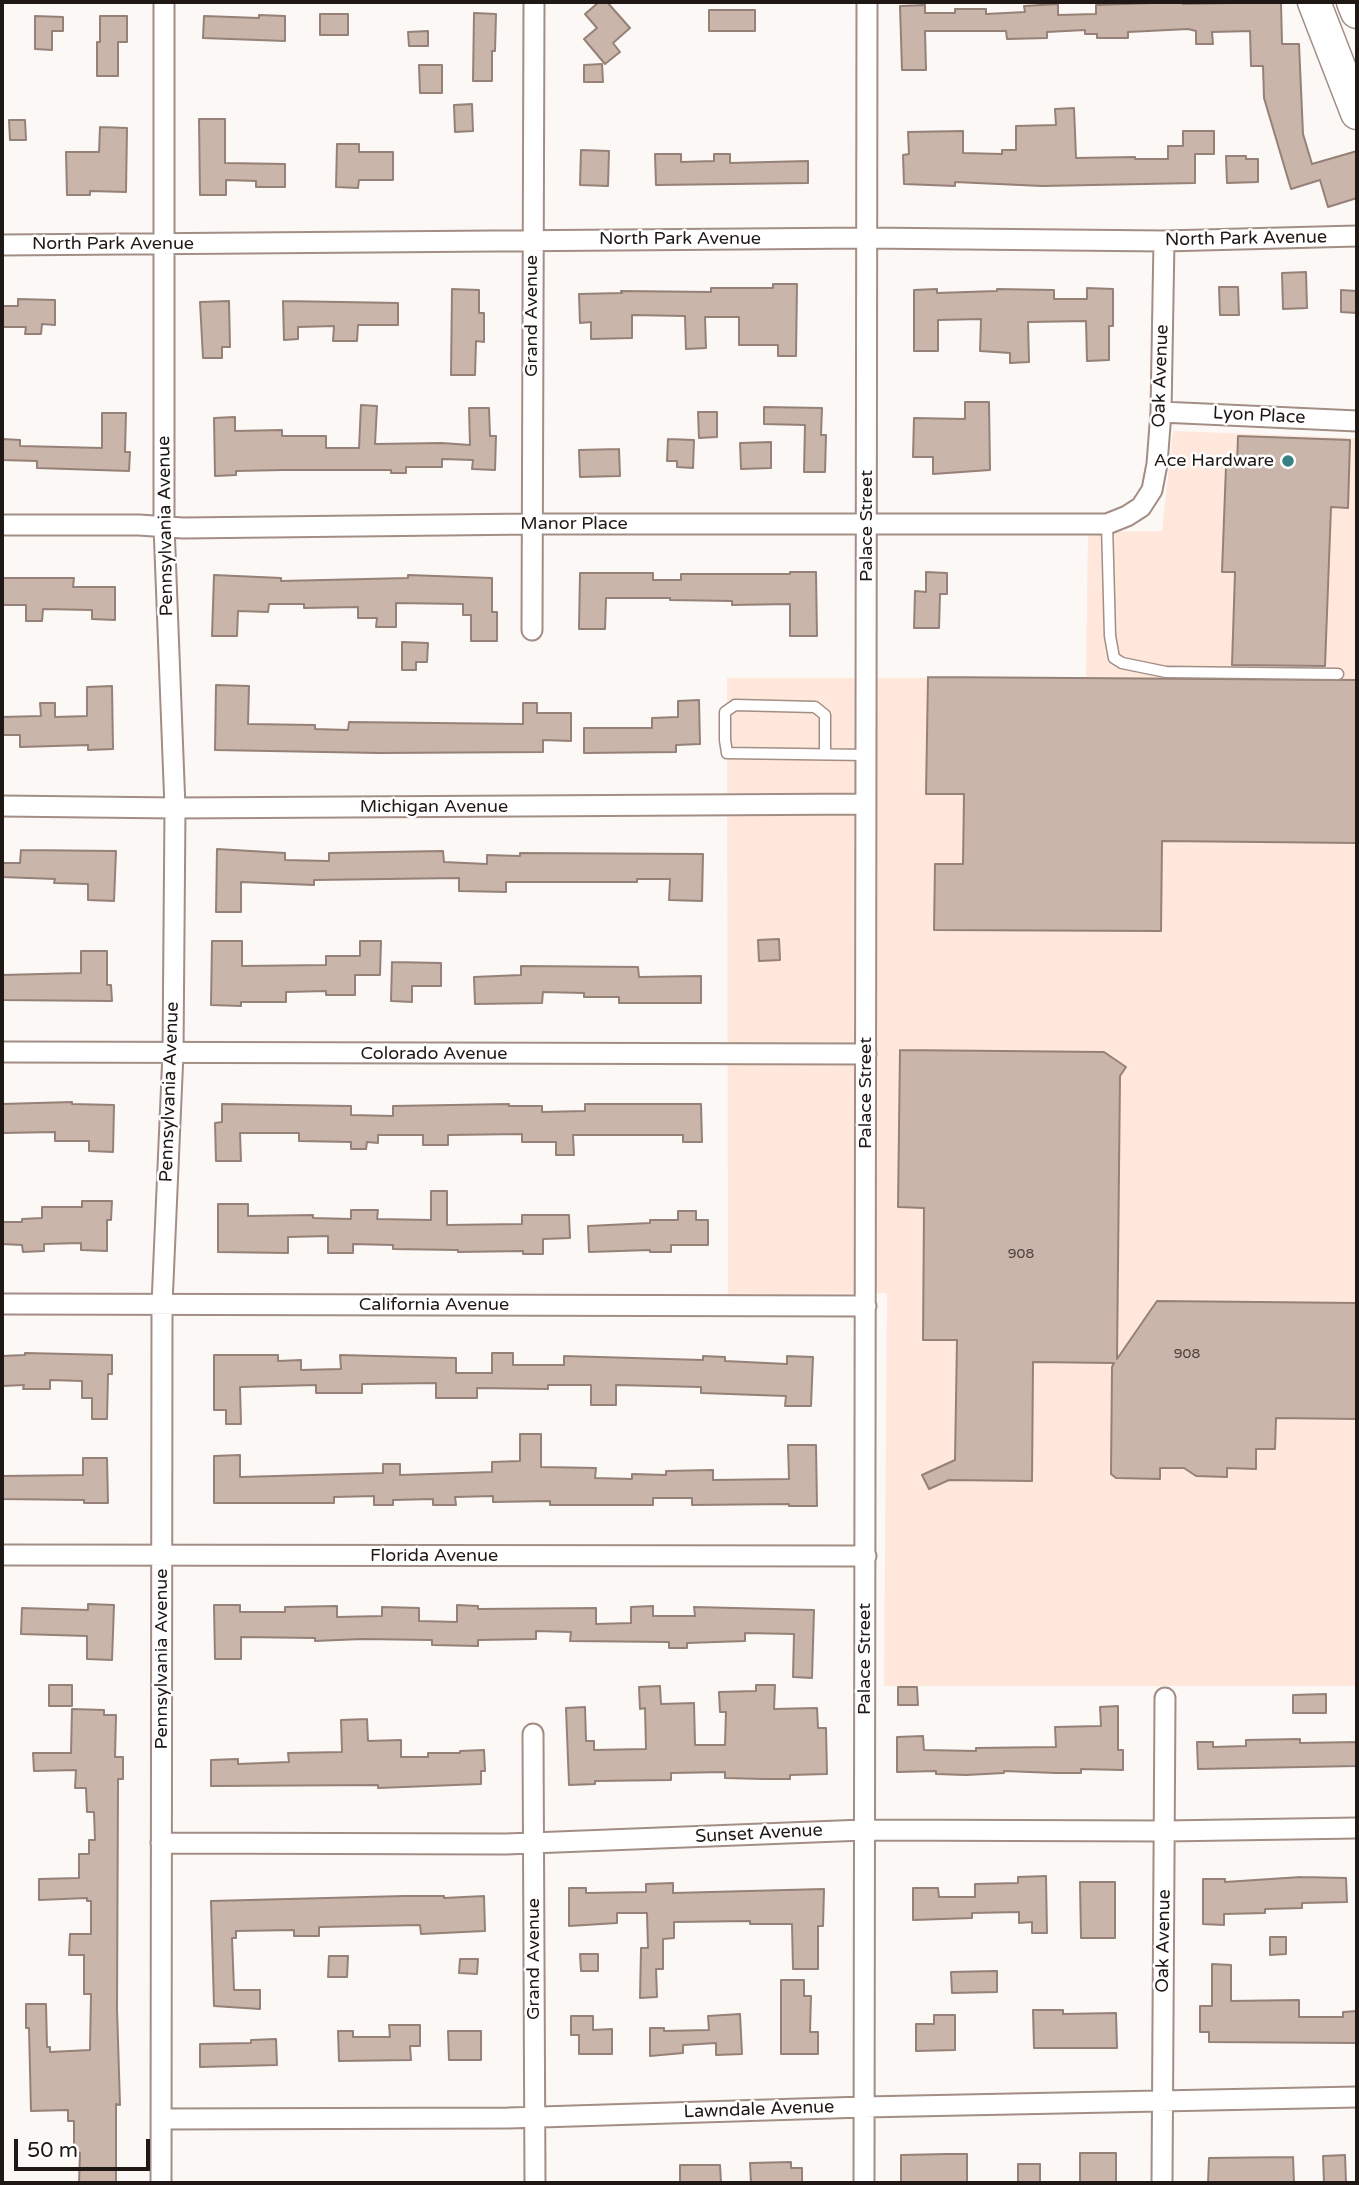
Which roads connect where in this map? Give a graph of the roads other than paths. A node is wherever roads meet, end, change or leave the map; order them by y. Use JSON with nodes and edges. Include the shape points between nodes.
{"nodes":[{"id":1,"x":164,"y":2,"type":"edge"},
{"id":2,"x":534,"y":2,"type":"edge"},
{"id":3,"x":867,"y":2,"type":"edge"},
{"id":4,"x":1314,"y":2,"type":"edge"},
{"id":5,"x":1353,"y":2,"type":"edge"},
{"id":6,"x":1357,"y":12,"type":"edge"},
{"id":7,"x":1357,"y":113,"type":"edge"},
{"id":8,"x":1357,"y":236,"type":"edge"},
{"id":9,"x":865,"y":238,"type":"junction"},
{"id":10,"x":533,"y":240,"type":"junction"},
{"id":11,"x":1164,"y":242,"type":"junction"},
{"id":12,"x":164,"y":244,"type":"junction"},
{"id":13,"x":2,"y":245,"type":"edge"},
{"id":14,"x":1161,"y":412,"type":"junction"},
{"id":15,"x":1357,"y":421,"type":"edge"},
{"id":16,"x":1141,"y":507,"type":"joint"},
{"id":17,"x":531,"y":524,"type":"junction"},
{"id":18,"x":1107,"y":524,"type":"junction"},
{"id":19,"x":2,"y":525,"type":"edge"},
{"id":20,"x":867,"y":525,"type":"junction"},
{"id":21,"x":164,"y":526,"type":"junction"},
{"id":22,"x":532,"y":630,"type":"dead end"},
{"id":23,"x":1338,"y":674,"type":"dead end"},
{"id":24,"x":825,"y":753,"type":"junction"},
{"id":25,"x":866,"y":755,"type":"junction"},
{"id":26,"x":866,"y":804,"type":"junction"},
{"id":27,"x":2,"y":806,"type":"edge"},
{"id":28,"x":175,"y":808,"type":"junction"},
{"id":29,"x":2,"y":1052,"type":"edge"},
{"id":30,"x":173,"y":1054,"type":"junction"},
{"id":31,"x":866,"y":1054,"type":"junction"},
{"id":32,"x":2,"y":1304,"type":"edge"},
{"id":33,"x":162,"y":1304,"type":"junction"},
{"id":34,"x":866,"y":1306,"type":"junction"},
{"id":35,"x":2,"y":1555,"type":"edge"},
{"id":36,"x":163,"y":1555,"type":"junction"},
{"id":37,"x":866,"y":1556,"type":"junction"},
{"id":38,"x":1165,"y":1698,"type":"dead end"},
{"id":39,"x":533,"y":1734,"type":"dead end"},
{"id":40,"x":1357,"y":1828,"type":"edge"},
{"id":41,"x":864,"y":1830,"type":"junction"},
{"id":42,"x":1165,"y":1831,"type":"junction"},
{"id":43,"x":160,"y":1843,"type":"junction"},
{"id":44,"x":533,"y":1844,"type":"junction"},
{"id":45,"x":1357,"y":2097,"type":"edge"},
{"id":46,"x":1161,"y":2101,"type":"junction"},
{"id":47,"x":864,"y":2106,"type":"junction"},
{"id":48,"x":535,"y":2117,"type":"junction"},
{"id":49,"x":161,"y":2119,"type":"junction"},
{"id":50,"x":161,"y":2183,"type":"edge"},
{"id":51,"x":535,"y":2183,"type":"edge"},
{"id":52,"x":864,"y":2183,"type":"edge"},
{"id":53,"x":1162,"y":2183,"type":"edge"}],
"edges":[{"from":1,"to":12,"type":"street","name":"Pennsylvania Avenue"},
{"from":2,"to":10,"type":"street","name":"Grand Avenue"},
{"from":3,"to":9,"type":"street","name":"Palace Street"},
{"from":4,"to":7,"type":"main road"},
{"from":5,"to":6,"type":"main road"},
{"from":8,"to":11,"type":"street","name":"North Park Avenue"},
{"from":9,"to":10,"type":"street","name":"North Park Avenue"},
{"from":9,"to":11,"type":"street","name":"North Park Avenue"},
{"from":9,"to":20,"type":"street","name":"Palace Street"},
{"from":10,"to":12,"type":"street","name":"North Park Avenue"},
{"from":10,"to":17,"type":"street","name":"Grand Avenue"},
{"from":11,"to":14,"type":"street","name":"Oak Avenue"},
{"from":12,"to":13,"type":"street","name":"North Park Avenue"},
{"from":12,"to":21,"type":"street","name":"Pennsylvania Avenue"},
{"from":14,"to":15,"type":"street","name":"Lyon Place"},
{"from":14,"to":16,"type":"street","name":"Oak Avenue","via":[[1152,490]]},
{"from":16,"to":18,"type":"street","name":"Manor Place"},
{"from":17,"to":20,"type":"street","name":"Manor Place"},
{"from":17,"to":21,"type":"street","name":"Manor Place"},
{"from":17,"to":22,"type":"street","name":"Grand Avenue"},
{"from":18,"to":20,"type":"street","name":"Manor Place"},
{"from":18,"to":23,"type":"lane","via":[[1114,658],[1166,672]]},
{"from":19,"to":21,"type":"street","name":"Manor Place"},
{"from":20,"to":25,"type":"street","name":"Palace Street"},
{"from":21,"to":28,"type":"street","name":"Pennsylvania Avenue"},
{"from":24,"to":24,"type":"lane","via":[[727,753],[725,712],[735,705],[815,707],[825,715]]},
{"from":24,"to":25,"type":"lane"},
{"from":25,"to":26,"type":"street","name":"Palace Street"},
{"from":26,"to":28,"type":"street","name":"Michigan Avenue"},
{"from":26,"to":31,"type":"street","name":"Palace Street"},
{"from":27,"to":28,"type":"street","name":"Michigan Avenue"},
{"from":28,"to":30,"type":"street","name":"Pennsylvania Avenue"},
{"from":29,"to":30,"type":"street","name":"Colorado Avenue"},
{"from":30,"to":31,"type":"street","name":"Colorado Avenue"},
{"from":30,"to":33,"type":"street","name":"Pennsylvania Avenue"},
{"from":31,"to":34,"type":"street","name":"Palace Street"},
{"from":32,"to":33,"type":"street","name":"California Avenue"},
{"from":33,"to":34,"type":"street","name":"California Avenue"},
{"from":33,"to":36,"type":"street","name":"Pennsylvania Avenue"},
{"from":34,"to":37,"type":"street","name":"Palace Street"},
{"from":35,"to":36,"type":"street","name":"Florida Avenue"},
{"from":36,"to":37,"type":"street","name":"Florida Avenue"},
{"from":36,"to":43,"type":"street","name":"Pennsylvania Avenue"},
{"from":37,"to":41,"type":"street","name":"Palace Street"},
{"from":38,"to":42,"type":"street","name":"Oak Avenue"},
{"from":39,"to":44,"type":"street","name":"Grand Avenue"},
{"from":40,"to":42,"type":"street","name":"Sunset Avenue"},
{"from":41,"to":42,"type":"street","name":"Sunset Avenue"},
{"from":41,"to":44,"type":"street","name":"Sunset Avenue"},
{"from":41,"to":47,"type":"street","name":"Palace Street"},
{"from":42,"to":46,"type":"street","name":"Oak Avenue"},
{"from":43,"to":44,"type":"street","name":"Sunset Avenue"},
{"from":43,"to":49,"type":"street","name":"Pennsylvania Avenue"},
{"from":44,"to":48,"type":"street","name":"Grand Avenue"},
{"from":45,"to":46,"type":"street","name":"Lawndale Avenue"},
{"from":46,"to":47,"type":"street","name":"Lawndale Avenue"},
{"from":46,"to":53,"type":"street","name":"Oak Avenue"},
{"from":47,"to":48,"type":"street","name":"Lawndale Avenue"},
{"from":47,"to":52,"type":"street","name":"Palace Street"},
{"from":48,"to":49,"type":"street","name":"Lawndale Avenue"},
{"from":48,"to":51,"type":"street","name":"Grand Avenue"},
{"from":49,"to":50,"type":"street","name":"Pennsylvania Avenue"}]}
